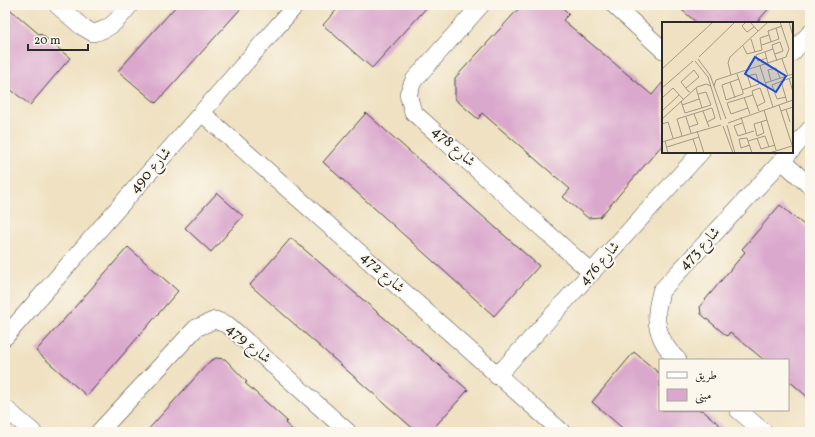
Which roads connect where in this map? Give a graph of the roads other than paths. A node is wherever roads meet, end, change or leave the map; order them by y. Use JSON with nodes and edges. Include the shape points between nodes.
{"nodes":[{"id":1,"x":57,"y":5,"type":"edge"},
{"id":2,"x":130,"y":5,"type":"edge"},
{"id":3,"x":296,"y":5,"type":"edge"},
{"id":4,"x":481,"y":5,"type":"edge"},
{"id":5,"x":614,"y":5,"type":"edge"},
{"id":6,"x":810,"y":33,"type":"edge"},
{"id":7,"x":662,"y":49,"type":"edge"},
{"id":8,"x":793,"y":52,"type":"edge"},
{"id":9,"x":202,"y":113,"type":"junction"},
{"id":10,"x":810,"y":129,"type":"edge"},
{"id":11,"x":793,"y":148,"type":"edge"},
{"id":12,"x":700,"y":153,"type":"edge"},
{"id":13,"x":788,"y":154,"type":"edge"},
{"id":14,"x":810,"y":186,"type":"edge"},
{"id":15,"x":592,"y":273,"type":"junction"},
{"id":16,"x":5,"y":336,"type":"edge"},
{"id":17,"x":677,"y":359,"type":"edge"},
{"id":18,"x":497,"y":376,"type":"junction"},
{"id":19,"x":5,"y":408,"type":"edge"},
{"id":20,"x":739,"y":411,"type":"edge"},
{"id":21,"x":33,"y":432,"type":"edge"},
{"id":22,"x":99,"y":432,"type":"edge"},
{"id":23,"x":348,"y":432,"type":"edge"},
{"id":24,"x":562,"y":432,"type":"edge"},
{"id":25,"x":764,"y":432,"type":"edge"}],
"edges":[{"from":1,"to":2,"type":"street","via":[[80,26],[93,33],[113,24]]},
{"from":3,"to":9,"type":"street","name":"شارع 490"},
{"from":4,"to":15,"type":"street","name":"شارع 478","via":[[414,80],[408,94],[413,112]]},
{"from":5,"to":7,"type":"street"},
{"from":6,"to":8,"type":"street"},
{"from":9,"to":16,"type":"street","name":"شارع 490"},
{"from":9,"to":18,"type":"street","name":"شارع 472"},
{"from":10,"to":11,"type":"street","name":"شارع 473"},
{"from":12,"to":15,"type":"street","name":"شارع 476"},
{"from":13,"to":14,"type":"street"},
{"from":13,"to":17,"type":"street","name":"شارع 473","via":[[661,291],[656,314],[660,335]]},
{"from":15,"to":18,"type":"street","name":"شارع 476"},
{"from":18,"to":24,"type":"street","name":"شارع 472"},
{"from":19,"to":21,"type":"street"},
{"from":20,"to":25,"type":"street"},
{"from":22,"to":23,"type":"street","name":"شارع 479","via":[[196,328],[215,320],[228,325]]}]}
